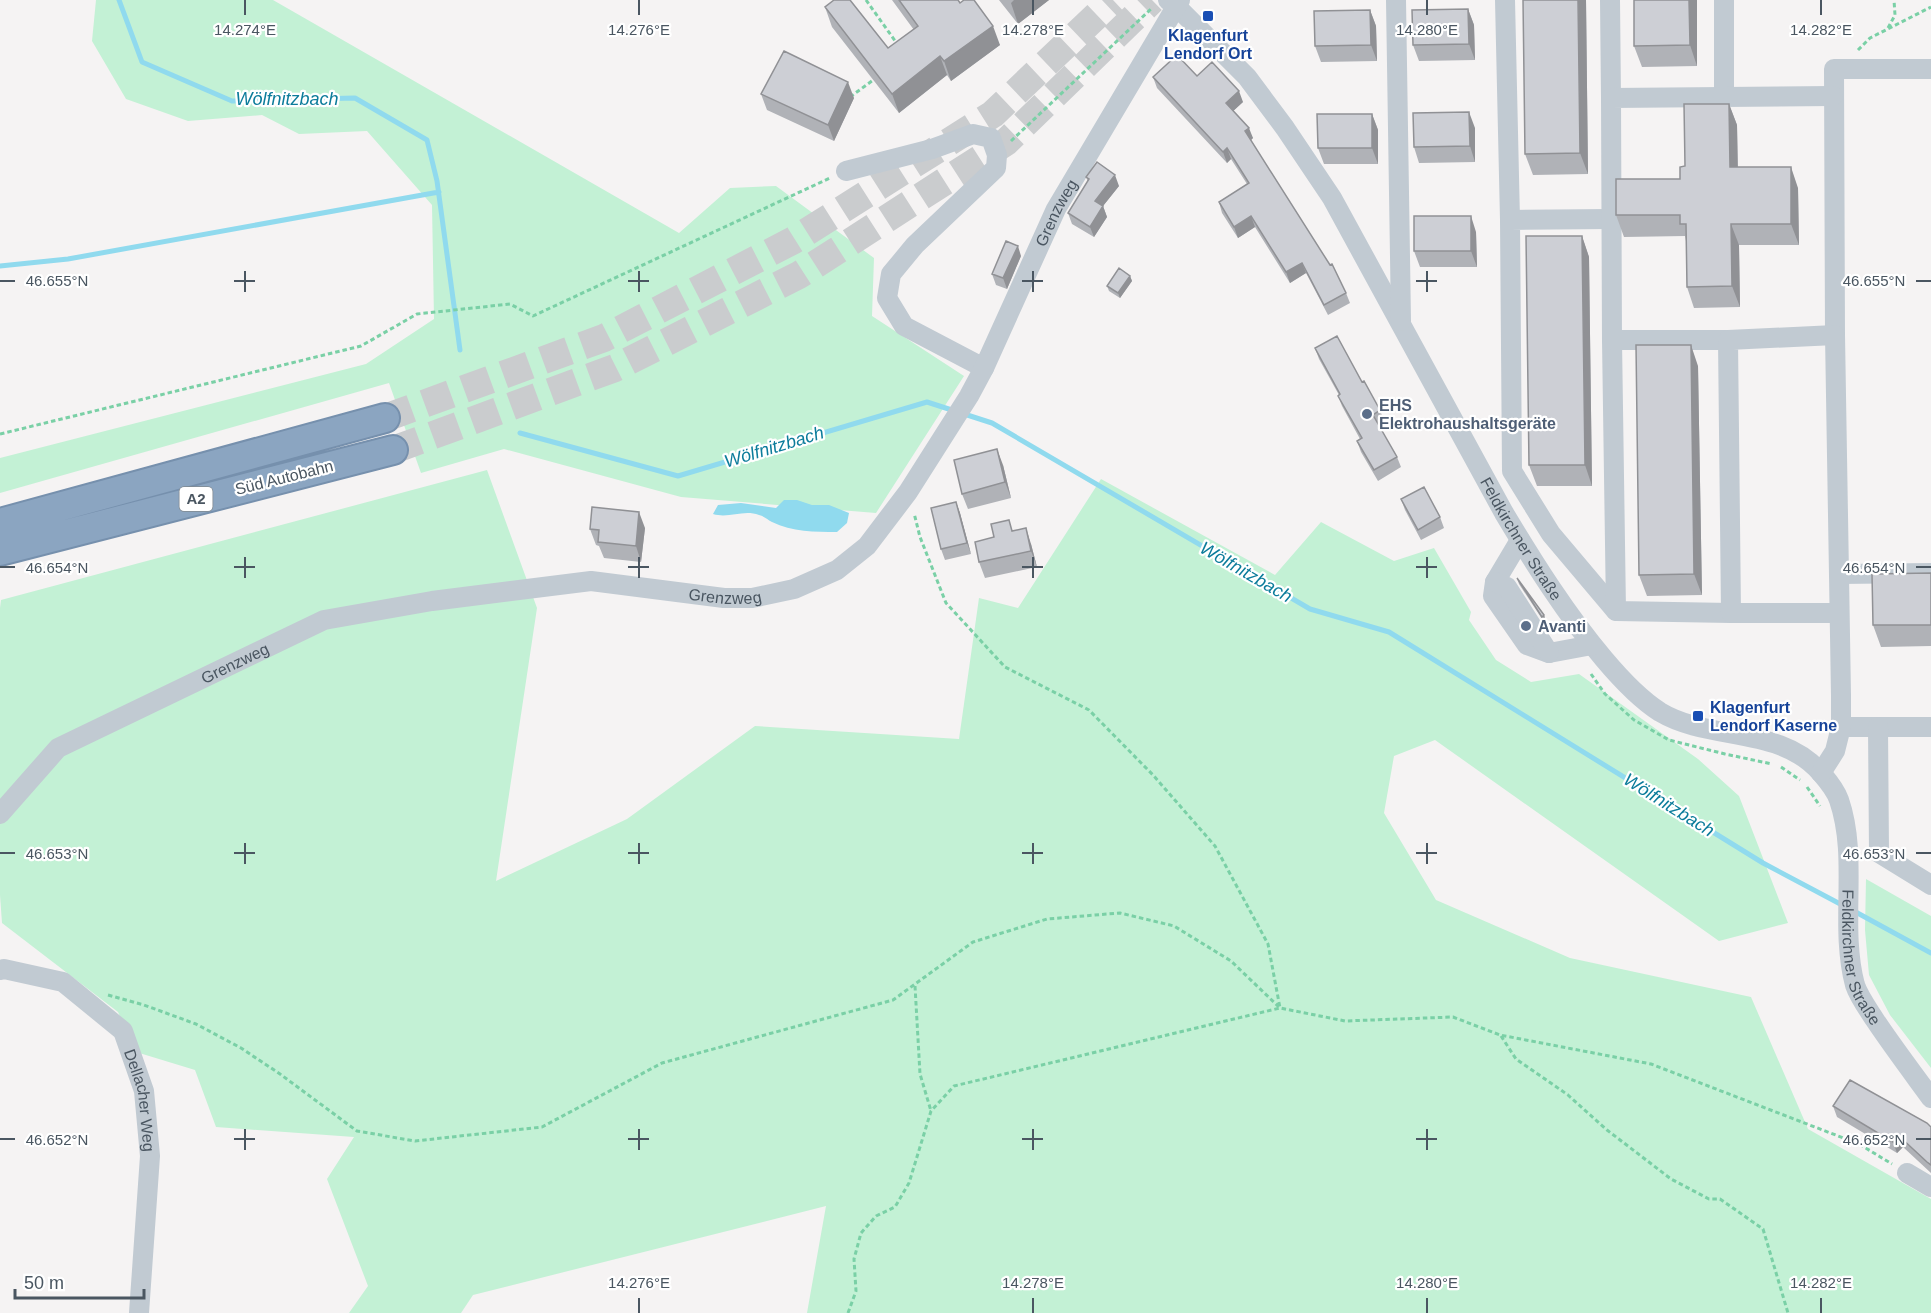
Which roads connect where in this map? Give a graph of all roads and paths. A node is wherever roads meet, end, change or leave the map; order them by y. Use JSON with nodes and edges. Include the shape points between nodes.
{"nodes":[{"id":1,"x":866,"y":0,"type":"edge"},
{"id":2,"x":1396,"y":0,"type":"edge"},
{"id":3,"x":1505,"y":0,"type":"edge"},
{"id":4,"x":1610,"y":0,"type":"edge"},
{"id":5,"x":1724,"y":0,"type":"edge"},
{"id":6,"x":1894,"y":0,"type":"edge"},
{"id":7,"x":1170,"y":3,"type":"edge"},
{"id":8,"x":1931,"y":7,"type":"edge"},
{"id":9,"x":1887,"y":29,"type":"junction"},
{"id":10,"x":899,"y":46,"type":"edge"},
{"id":11,"x":1839,"y":69,"type":"junction"},
{"id":12,"x":1931,"y":69,"type":"edge"},
{"id":13,"x":881,"y":74,"type":"edge"},
{"id":14,"x":1833,"y":96,"type":"junction"},
{"id":15,"x":1611,"y":98,"type":"junction"},
{"id":16,"x":1724,"y":98,"type":"junction"},
{"id":17,"x":847,"y":99,"type":"edge"},
{"id":18,"x":997,"y":155,"type":"junction"},
{"id":19,"x":846,"y":171,"type":"joint"},
{"id":20,"x":1610,"y":219,"type":"junction"},
{"id":21,"x":1509,"y":220,"type":"junction"},
{"id":22,"x":1401,"y":324,"type":"junction"},
{"id":23,"x":1835,"y":335,"type":"junction"},
{"id":24,"x":1612,"y":340,"type":"junction"},
{"id":25,"x":1728,"y":340,"type":"junction"},
{"id":26,"x":984,"y":368,"type":"junction"},
{"id":27,"x":385,"y":418,"type":"tunnel mouth"},
{"id":28,"x":0,"y":434,"type":"edge"},
{"id":29,"x":393,"y":450,"type":"tunnel mouth"},
{"id":30,"x":908,"y":492,"type":"junction"},
{"id":31,"x":0,"y":523,"type":"edge"},
{"id":32,"x":1520,"y":540,"type":"junction"},
{"id":33,"x":0,"y":551,"type":"edge"},
{"id":34,"x":1931,"y":573,"type":"edge"},
{"id":35,"x":1839,"y":574,"type":"junction"},
{"id":36,"x":1616,"y":611,"type":"junction"},
{"id":37,"x":1731,"y":613,"type":"junction"},
{"id":38,"x":1839,"y":613,"type":"junction"},
{"id":39,"x":1592,"y":645,"type":"junction"},
{"id":40,"x":1841,"y":728,"type":"junction"},
{"id":41,"x":1878,"y":728,"type":"junction"},
{"id":42,"x":1931,"y":728,"type":"edge"},
{"id":43,"x":1821,"y":773,"type":"junction"},
{"id":44,"x":0,"y":814,"type":"edge"},
{"id":45,"x":1931,"y":885,"type":"edge"},
{"id":46,"x":0,"y":970,"type":"edge"},
{"id":47,"x":67,"y":985,"type":"junction"},
{"id":48,"x":915,"y":986,"type":"junction"},
{"id":49,"x":1280,"y":1008,"type":"junction"},
{"id":50,"x":1500,"y":1035,"type":"junction"},
{"id":51,"x":1931,"y":1098,"type":"edge"},
{"id":52,"x":931,"y":1111,"type":"junction"},
{"id":53,"x":1907,"y":1173,"type":"joint"},
{"id":54,"x":1931,"y":1187,"type":"edge"},
{"id":55,"x":140,"y":1313,"type":"edge"},
{"id":56,"x":848,"y":1313,"type":"edge"},
{"id":57,"x":1788,"y":1313,"type":"edge"}],
"edges":[{"from":1,"to":10,"type":"path"},
{"from":2,"to":22,"type":"street"},
{"from":3,"to":21,"type":"street"},
{"from":4,"to":15,"type":"street"},
{"from":5,"to":16,"type":"street"},
{"from":6,"to":9,"type":"path","via":[[1895,15]]},
{"from":7,"to":18,"type":"path"},
{"from":7,"to":22,"type":"street","name":"Feldkirchner Straße","via":[[1247,78],[1285,128],[1332,198]]},
{"from":7,"to":26,"type":"street","name":"Grenzweg","via":[[1056,208]]},
{"from":8,"to":9,"type":"path"},
{"from":9,"to":11,"type":"path","via":[[1870,38]]},
{"from":11,"to":12,"type":"street"},
{"from":11,"to":14,"type":"street","via":[[1834,69]]},
{"from":13,"to":17,"type":"path"},
{"from":14,"to":16,"type":"street"},
{"from":14,"to":23,"type":"street"},
{"from":15,"to":16,"type":"street"},
{"from":15,"to":20,"type":"street"},
{"from":18,"to":19,"type":"street","via":[[991,138],[974,134]]},
{"from":18,"to":26,"type":"street","via":[[996,168],[915,245],[891,274],[887,298],[904,326]]},
{"from":19,"to":28,"type":"path","via":[[533,316],[510,304],[417,314],[361,346]]},
{"from":20,"to":21,"type":"street"},
{"from":20,"to":24,"type":"street"},
{"from":21,"to":36,"type":"street","via":[[1512,471],[1551,534]]},
{"from":22,"to":32,"type":"street","name":"Feldkirchner Straße"},
{"from":23,"to":25,"type":"street"},
{"from":23,"to":35,"type":"street"},
{"from":24,"to":25,"type":"street"},
{"from":24,"to":36,"type":"street"},
{"from":25,"to":37,"type":"street"},
{"from":26,"to":30,"type":"street","name":"Grenzweg"},
{"from":27,"to":31,"type":"highway","name":"Süd Autobahn","number":"A2"},
{"from":29,"to":33,"type":"highway","name":"Süd Autobahn","number":"A2"},
{"from":30,"to":44,"type":"street","name":"Grenzweg","via":[[867,546],[837,570],[794,589],[752,598],[724,598],[591,581],[432,601],[324,620],[58,748]]},
{"from":30,"to":49,"type":"path","via":[[920,537],[946,603],[1005,667],[1089,710],[1215,846],[1268,944]]},
{"from":32,"to":39,"type":"street","name":"Feldkirchner Straße"},
{"from":32,"to":39,"type":"street","via":[[1495,582],[1507,587],[1549,653]]},
{"from":34,"to":35,"type":"street"},
{"from":35,"to":38,"type":"street"},
{"from":36,"to":37,"type":"street"},
{"from":37,"to":38,"type":"street"},
{"from":38,"to":40,"type":"street"},
{"from":39,"to":43,"type":"street","name":"Feldkirchner Straße","via":[[1636,694],[1660,712],[1691,726],[1764,740],[1795,751]]},
{"from":40,"to":41,"type":"street"},
{"from":40,"to":43,"type":"street","via":[[1835,751]]},
{"from":41,"to":42,"type":"street"},
{"from":41,"to":45,"type":"street","via":[[1879,853]]},
{"from":43,"to":51,"type":"street","name":"Feldkirchner Straße","via":[[1839,798],[1846,828],[1848,932],[1856,988]]},
{"from":46,"to":47,"type":"street","name":"Dellacher Weg"},
{"from":47,"to":48,"type":"path","via":[[144,1005],[196,1024],[241,1048],[357,1131],[415,1142],[542,1126],[662,1063],[893,1000]]},
{"from":47,"to":55,"type":"street","name":"Dellacher Weg","via":[[123,1031],[144,1091],[150,1156]]},
{"from":48,"to":49,"type":"path","via":[[974,942],[1047,919],[1120,914],[1174,926],[1231,961]]},
{"from":48,"to":52,"type":"path","via":[[920,1074]]},
{"from":49,"to":50,"type":"path","via":[[1345,1021],[1453,1017]]},
{"from":49,"to":52,"type":"path","via":[[954,1086]]},
{"from":50,"to":53,"type":"path","via":[[1651,1065],[1859,1144]]},
{"from":50,"to":57,"type":"path","via":[[1516,1059],[1568,1095],[1671,1179],[1709,1199],[1720,1199],[1763,1229]]},
{"from":52,"to":56,"type":"path","via":[[909,1183],[896,1207],[876,1216],[861,1233],[855,1259],[856,1290]]},
{"from":53,"to":54,"type":"street"}]}
